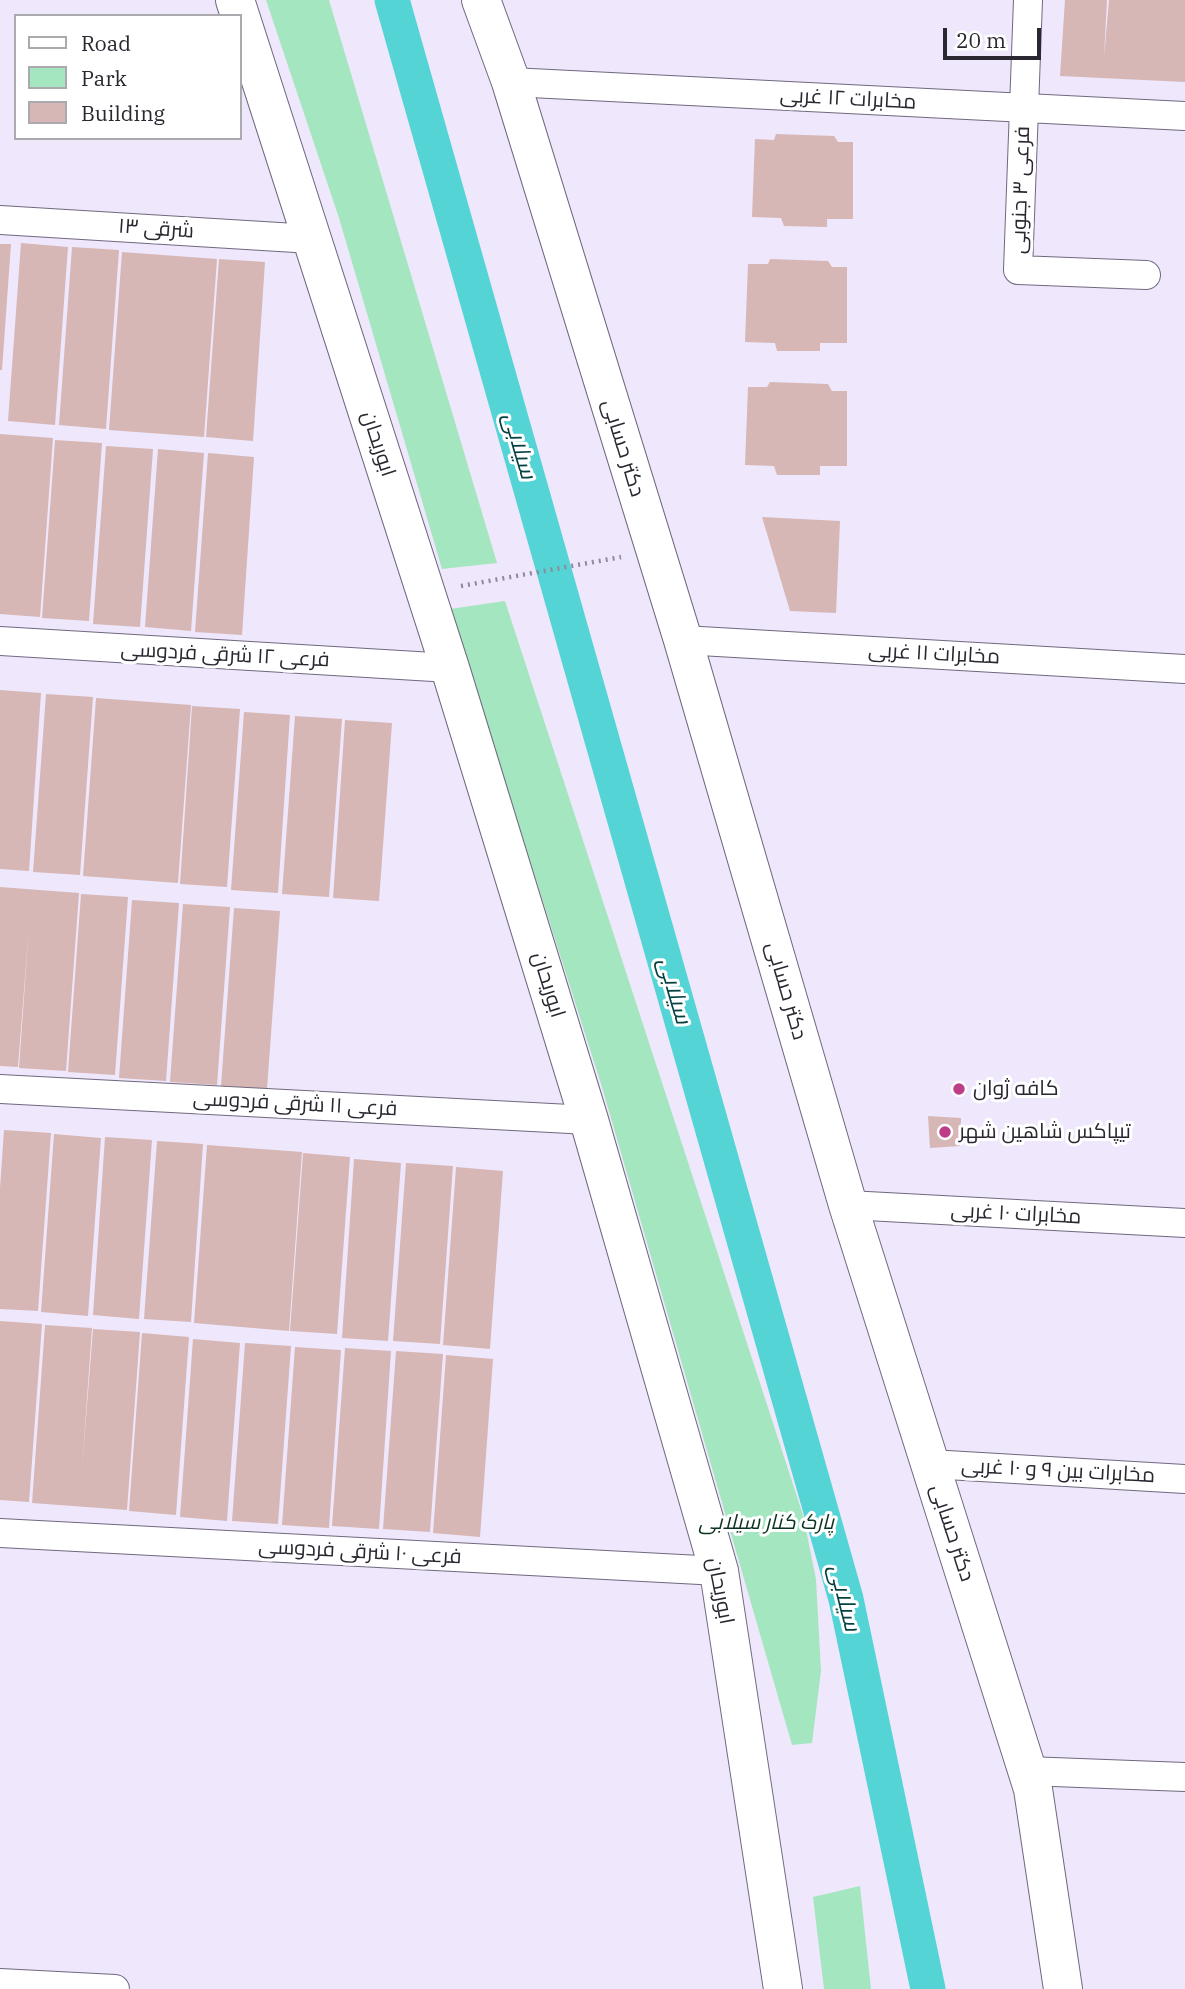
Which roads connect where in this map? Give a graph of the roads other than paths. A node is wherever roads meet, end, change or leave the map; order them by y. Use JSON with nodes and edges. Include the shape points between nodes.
{"nodes":[{"id":1,"x":481,"y":0,"type":"edge"},
{"id":2,"x":1028,"y":0,"type":"edge"},
{"id":3,"x":242,"y":22,"type":"edge"},
{"id":4,"x":511,"y":82,"type":"junction"},
{"id":5,"x":1024,"y":108,"type":"junction"},
{"id":6,"x":1185,"y":116,"type":"edge"},
{"id":7,"x":0,"y":220,"type":"edge"},
{"id":8,"x":312,"y":239,"type":"junction"},
{"id":9,"x":1146,"y":275,"type":"dead end"},
{"id":10,"x":683,"y":639,"type":"junction"},
{"id":11,"x":0,"y":641,"type":"edge"},
{"id":12,"x":450,"y":668,"type":"junction"},
{"id":13,"x":1185,"y":669,"type":"edge"},
{"id":14,"x":0,"y":1089,"type":"edge"},
{"id":15,"x":589,"y":1120,"type":"junction"},
{"id":16,"x":848,"y":1205,"type":"junction"},
{"id":17,"x":1185,"y":1223,"type":"edge"},
{"id":18,"x":930,"y":1464,"type":"junction"},
{"id":19,"x":1185,"y":1479,"type":"edge"},
{"id":20,"x":0,"y":1533,"type":"edge"},
{"id":21,"x":719,"y":1571,"type":"junction"},
{"id":22,"x":1027,"y":1771,"type":"junction"},
{"id":23,"x":1185,"y":1777,"type":"edge"},
{"id":24,"x":0,"y":1983,"type":"edge"},
{"id":25,"x":115,"y":1989,"type":"edge"},
{"id":26,"x":783,"y":1989,"type":"edge"},
{"id":27,"x":1063,"y":1989,"type":"edge"}],
"edges":[{"from":1,"to":4,"type":"main road","name":"دکتر حسابی"},
{"from":2,"to":5,"type":"street"},
{"from":3,"to":8,"type":"main road","name":"ابوریحان"},
{"from":4,"to":5,"type":"street","name":"مخابرات ۱۲ غربی"},
{"from":4,"to":10,"type":"main road","name":"دکتر حسابی"},
{"from":5,"to":6,"type":"street","name":"مخابرات ۱۲ غربی"},
{"from":5,"to":9,"type":"street","name":"فرعی ۳ جنوبی","via":[[1018,270]]},
{"from":7,"to":8,"type":"street","name":"۱۳ شرقی"},
{"from":8,"to":12,"type":"main road","name":"ابوریحان"},
{"from":10,"to":13,"type":"street","name":"مخابرات ۱۱ غربی"},
{"from":10,"to":16,"type":"main road","name":"دکتر حسابی"},
{"from":11,"to":12,"type":"street","name":"فرعی ۱۲ شرقی فردوسی"},
{"from":12,"to":15,"type":"main road","name":"ابوریحان"},
{"from":14,"to":15,"type":"street","name":"فرعی ۱۱ شرقی فردوسی"},
{"from":15,"to":21,"type":"main road","name":"ابوریحان"},
{"from":16,"to":17,"type":"street","name":"مخابرات ۱۰ غربی"},
{"from":16,"to":18,"type":"main road","name":"دکتر حسابی"},
{"from":18,"to":19,"type":"street","name":"مخابرات بین ۹ و ۱۰ غربی"},
{"from":18,"to":22,"type":"main road","name":"دکتر حسابی"},
{"from":20,"to":21,"type":"street","name":"فرعی ۱۰ شرقی فردوسی"},
{"from":21,"to":26,"type":"main road","name":"ابوریحان"},
{"from":22,"to":23,"type":"street"},
{"from":22,"to":27,"type":"main road","name":"دکتر حسابی"},
{"from":24,"to":25,"type":"street"}]}
